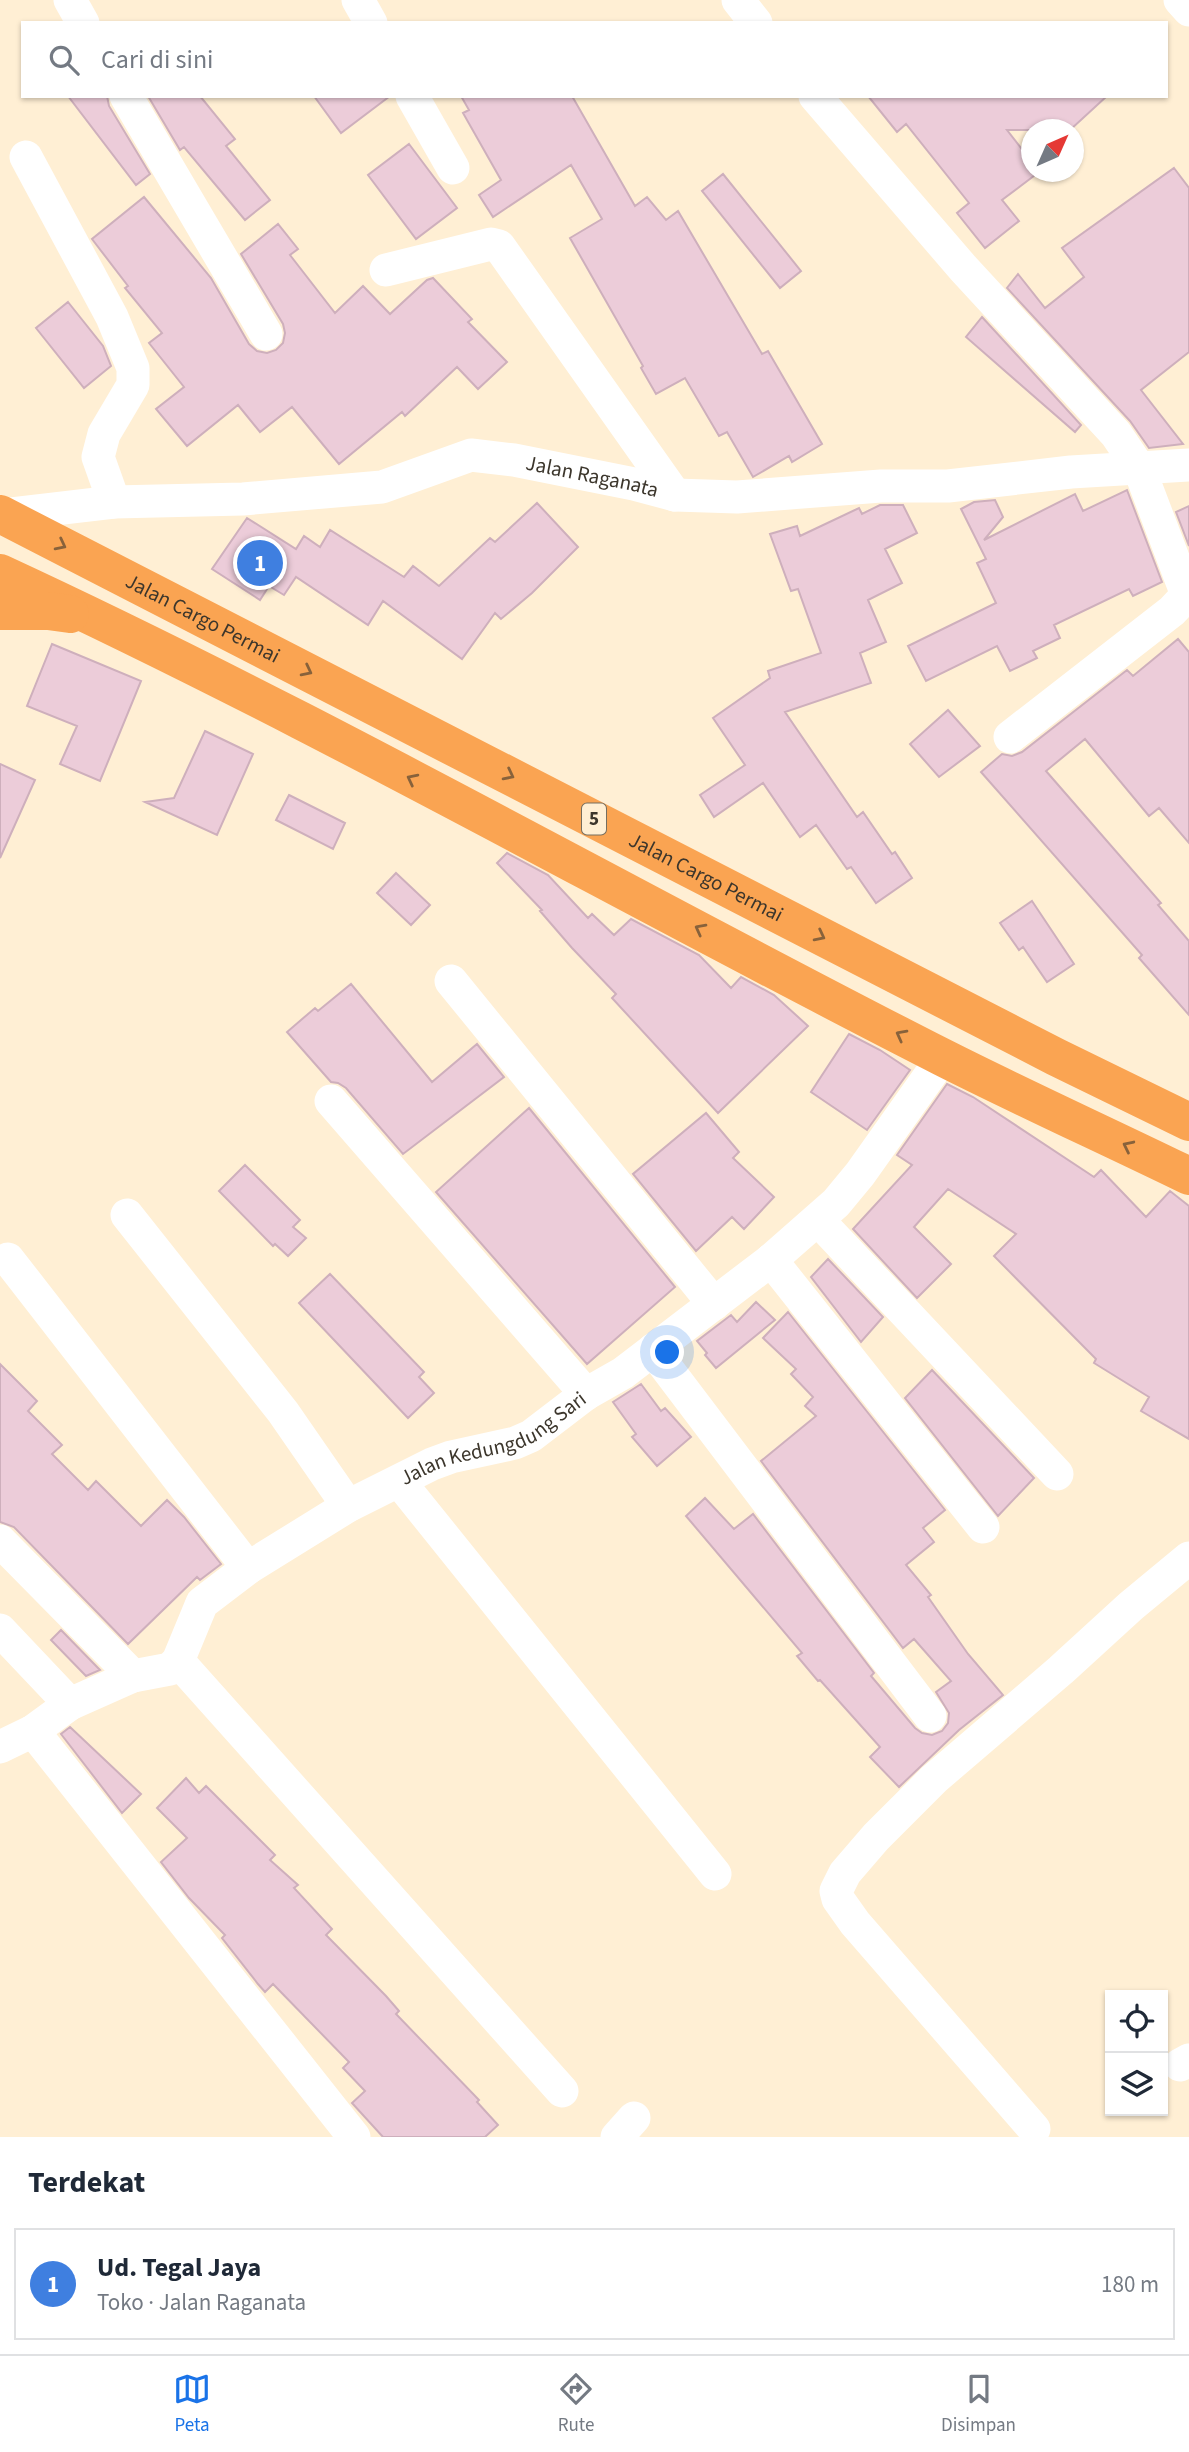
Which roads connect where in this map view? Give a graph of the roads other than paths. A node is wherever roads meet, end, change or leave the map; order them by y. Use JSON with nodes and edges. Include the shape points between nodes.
{"nodes":[{"id":1,"x":70,"y":0,"type":"edge"},
{"id":2,"x":358,"y":0,"type":"edge"},
{"id":3,"x":738,"y":0,"type":"edge"},
{"id":4,"x":1180,"y":0,"type":"edge"},
{"id":5,"x":1189,"y":10,"type":"edge"},
{"id":6,"x":82,"y":21,"type":"edge"},
{"id":7,"x":370,"y":21,"type":"edge"},
{"id":8,"x":754,"y":21,"type":"edge"},
{"id":9,"x":127,"y":98,"type":"edge"},
{"id":10,"x":413,"y":98,"type":"edge"},
{"id":11,"x":817,"y":98,"type":"edge"},
{"id":12,"x":26,"y":157,"type":"dead end"},
{"id":13,"x":453,"y":168,"type":"dead end"},
{"id":14,"x":386,"y":270,"type":"dead end"},
{"id":15,"x":266,"y":334,"type":"dead end"},
{"id":16,"x":1189,"y":465,"type":"edge"},
{"id":17,"x":1139,"y":468,"type":"junction"},
{"id":18,"x":675,"y":495,"type":"junction"},
{"id":19,"x":114,"y":502,"type":"junction"},
{"id":20,"x":1,"y":514,"type":"edge"},
{"id":21,"x":0,"y":573,"type":"edge"},
{"id":22,"x":0,"y":611,"type":"edge"},
{"id":23,"x":99,"y":620,"type":"junction"},
{"id":24,"x":1010,"y":737,"type":"dead end"},
{"id":25,"x":452,"y":981,"type":"dead end"},
{"id":26,"x":943,"y":1057,"type":"junction"},
{"id":27,"x":331,"y":1101,"type":"dead end"},
{"id":28,"x":1189,"y":1122,"type":"edge"},
{"id":29,"x":1189,"y":1176,"type":"edge"},
{"id":30,"x":127,"y":1215,"type":"dead end"},
{"id":31,"x":818,"y":1220,"type":"junction"},
{"id":32,"x":8,"y":1259,"type":"dead end"},
{"id":33,"x":771,"y":1260,"type":"junction"},
{"id":34,"x":714,"y":1304,"type":"junction"},
{"id":35,"x":653,"y":1350,"type":"junction"},
{"id":36,"x":586,"y":1394,"type":"junction"},
{"id":37,"x":1057,"y":1474,"type":"dead end"},
{"id":38,"x":399,"y":1481,"type":"junction"},
{"id":39,"x":348,"y":1506,"type":"junction"},
{"id":40,"x":983,"y":1527,"type":"dead end"},
{"id":41,"x":0,"y":1541,"type":"edge"},
{"id":42,"x":1189,"y":1558,"type":"edge"},
{"id":43,"x":248,"y":1568,"type":"junction"},
{"id":44,"x":0,"y":1630,"type":"edge"},
{"id":45,"x":178,"y":1661,"type":"junction"},
{"id":46,"x":133,"y":1676,"type":"junction"},
{"id":47,"x":70,"y":1704,"type":"junction"},
{"id":48,"x":930,"y":1716,"type":"dead end"},
{"id":49,"x":33,"y":1731,"type":"junction"},
{"id":50,"x":0,"y":1747,"type":"edge"},
{"id":51,"x":715,"y":1874,"type":"dead end"},
{"id":52,"x":562,"y":2091,"type":"dead end"},
{"id":53,"x":1034,"y":2129,"type":"dead end"},
{"id":54,"x":354,"y":2137,"type":"edge"}],
"edges":[{"from":1,"to":6,"type":"street"},
{"from":2,"to":7,"type":"street"},
{"from":3,"to":8,"type":"street"},
{"from":4,"to":5,"type":"street"},
{"from":9,"to":15,"type":"street"},
{"from":10,"to":13,"type":"street"},
{"from":11,"to":17,"type":"street","via":[[963,268],[1097,411]]},
{"from":12,"to":19,"type":"street","via":[[112,317],[133,368],[133,385],[104,434],[97,457]]},
{"from":14,"to":18,"type":"street","via":[[491,244],[499,246]]},
{"from":16,"to":17,"type":"street","name":"Jalan Raganata"},
{"from":17,"to":18,"type":"street","name":"Jalan Raganata","via":[[947,486],[737,497]]},
{"from":17,"to":24,"type":"street","via":[[1187,596]]},
{"from":18,"to":19,"type":"street","name":"Jalan Raganata","via":[[484,455],[382,487],[243,499]]},
{"from":19,"to":20,"type":"street","name":"Jalan Raganata"},
{"from":20,"to":28,"type":"highway","name":"Jalan Cargo Permai","number":"5","one_way":true},
{"from":21,"to":23,"type":"highway","number":"5"},
{"from":22,"to":23,"type":"highway","via":[[48,611]]},
{"from":26,"to":23,"type":"highway","number":"5","one_way":true,"via":[[519,833]]},
{"from":25,"to":34,"type":"street"},
{"from":29,"to":26,"type":"highway","number":"5","one_way":true},
{"from":26,"to":31,"type":"street","name":"Jalan Kedungdung Sari","via":[[860,1174]]},
{"from":27,"to":36,"type":"street"},
{"from":30,"to":39,"type":"street","via":[[283,1412]]},
{"from":31,"to":33,"type":"street","name":"Jalan Kedungdung Sari"},
{"from":31,"to":37,"type":"street"},
{"from":32,"to":43,"type":"street"},
{"from":33,"to":34,"type":"street","name":"Jalan Kedungdung Sari"},
{"from":33,"to":40,"type":"street"},
{"from":34,"to":35,"type":"street","name":"Jalan Kedungdung Sari"},
{"from":35,"to":36,"type":"street","name":"Jalan Kedungdung Sari"},
{"from":35,"to":48,"type":"street"},
{"from":36,"to":38,"type":"street","name":"Jalan Kedungdung Sari","via":[[531,1436],[451,1457]]},
{"from":38,"to":39,"type":"street","name":"Jalan Kedungdung Sari"},
{"from":38,"to":51,"type":"street"},
{"from":39,"to":43,"type":"street","name":"Jalan Kedungdung Sari"},
{"from":41,"to":46,"type":"street"},
{"from":42,"to":53,"type":"street","via":[[934,1779],[845,1873],[836,1891],[855,1923]]},
{"from":43,"to":45,"type":"street","name":"Jalan Kedungdung Sari","via":[[202,1603]]},
{"from":44,"to":47,"type":"street"},
{"from":45,"to":46,"type":"street","via":[[170,1669]]},
{"from":45,"to":52,"type":"street"},
{"from":46,"to":47,"type":"street"},
{"from":47,"to":49,"type":"street"},
{"from":49,"to":50,"type":"street"},
{"from":49,"to":54,"type":"street"}]}
